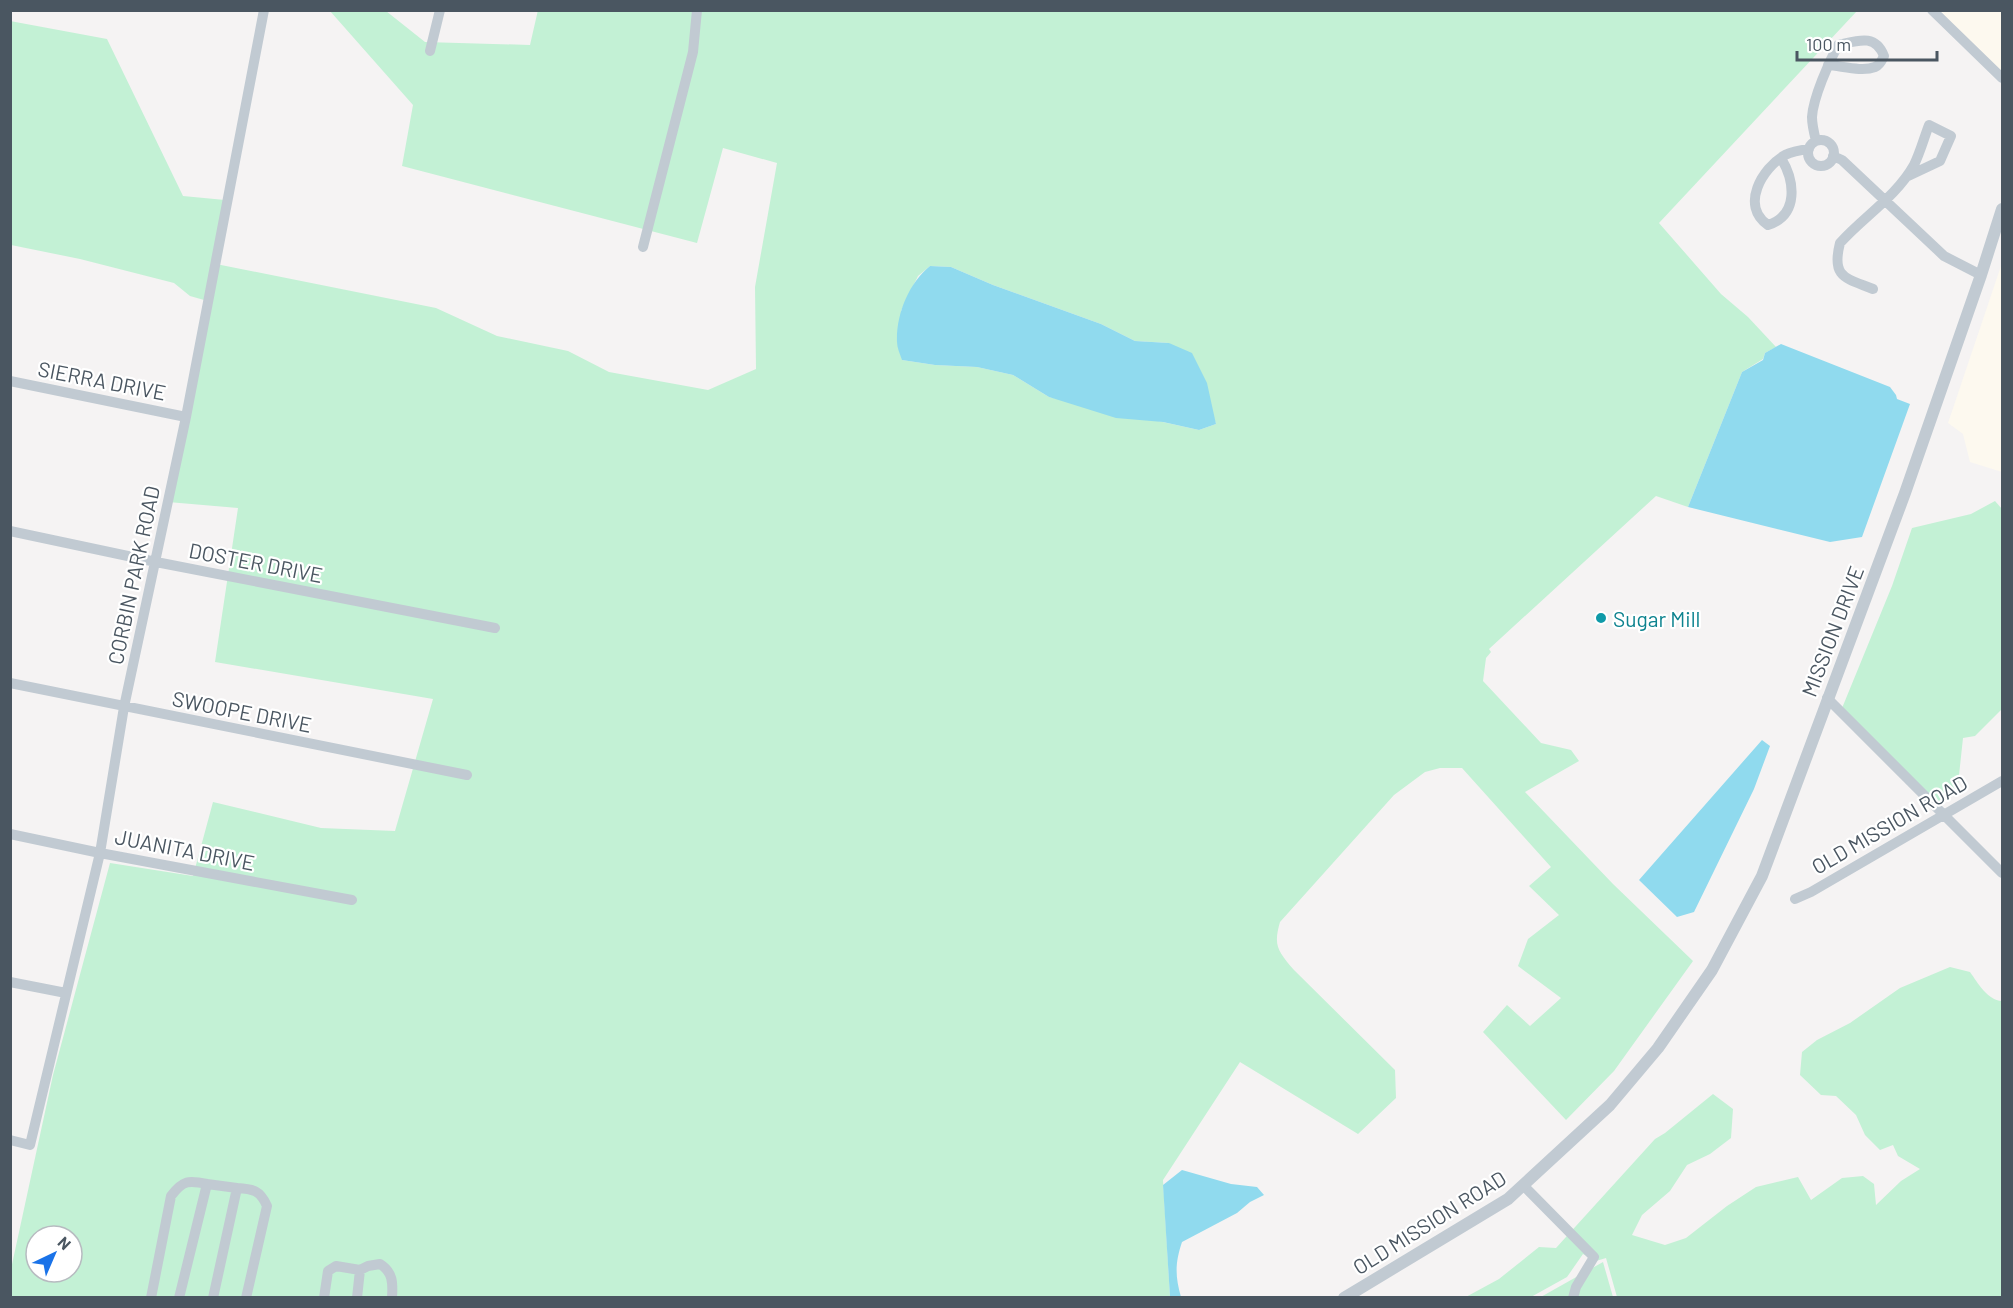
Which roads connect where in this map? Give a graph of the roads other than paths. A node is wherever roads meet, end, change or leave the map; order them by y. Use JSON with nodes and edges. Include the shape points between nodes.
{"nodes":[{"id":1,"x":264,"y":10,"type":"edge"},
{"id":2,"x":440,"y":10,"type":"edge"},
{"id":3,"x":697,"y":10,"type":"edge"},
{"id":4,"x":1932,"y":10,"type":"edge"},
{"id":5,"x":430,"y":51,"type":"dead end"},
{"id":6,"x":1828,"y":65,"type":"junction"},
{"id":7,"x":2002,"y":78,"type":"edge"},
{"id":8,"x":1812,"y":145,"type":"junction"},
{"id":9,"x":1833,"y":156,"type":"junction"},
{"id":10,"x":1781,"y":158,"type":"junction"},
{"id":11,"x":1906,"y":177,"type":"junction"},
{"id":12,"x":1885,"y":201,"type":"junction"},
{"id":13,"x":2002,"y":209,"type":"edge"},
{"id":14,"x":643,"y":247,"type":"dead end"},
{"id":15,"x":1981,"y":275,"type":"junction"},
{"id":16,"x":1873,"y":289,"type":"dead end"},
{"id":17,"x":10,"y":381,"type":"edge"},
{"id":18,"x":186,"y":417,"type":"junction"},
{"id":19,"x":10,"y":531,"type":"edge"},
{"id":20,"x":156,"y":562,"type":"junction"},
{"id":21,"x":495,"y":628,"type":"dead end"},
{"id":22,"x":10,"y":683,"type":"edge"},
{"id":23,"x":1827,"y":698,"type":"junction"},
{"id":24,"x":124,"y":707,"type":"junction"},
{"id":25,"x":467,"y":775,"type":"dead end"},
{"id":26,"x":2002,"y":781,"type":"edge"},
{"id":27,"x":1944,"y":816,"type":"junction"},
{"id":28,"x":10,"y":834,"type":"edge"},
{"id":29,"x":100,"y":853,"type":"junction"},
{"id":30,"x":2002,"y":873,"type":"edge"},
{"id":31,"x":1795,"y":899,"type":"dead end"},
{"id":32,"x":352,"y":900,"type":"dead end"},
{"id":33,"x":10,"y":982,"type":"edge"},
{"id":34,"x":66,"y":993,"type":"junction"},
{"id":35,"x":1658,"y":1048,"type":"joint"},
{"id":36,"x":10,"y":1140,"type":"edge"},
{"id":37,"x":207,"y":1184,"type":"junction"},
{"id":38,"x":1523,"y":1185,"type":"junction"},
{"id":39,"x":237,"y":1188,"type":"junction"},
{"id":40,"x":360,"y":1270,"type":"junction"},
{"id":41,"x":151,"y":1298,"type":"edge"},
{"id":42,"x":180,"y":1298,"type":"edge"},
{"id":43,"x":213,"y":1298,"type":"edge"},
{"id":44,"x":246,"y":1298,"type":"edge"},
{"id":45,"x":324,"y":1298,"type":"edge"},
{"id":46,"x":357,"y":1298,"type":"edge"},
{"id":47,"x":392,"y":1298,"type":"edge"},
{"id":48,"x":1344,"y":1298,"type":"edge"},
{"id":49,"x":1573,"y":1298,"type":"edge"}],
"edges":[{"from":1,"to":18,"type":"street","name":"CORBIN PARK ROAD"},
{"from":2,"to":5,"type":"street"},
{"from":3,"to":14,"type":"street","via":[[693,52]]},
{"from":4,"to":7,"type":"street"},
{"from":6,"to":6,"type":"street","via":[[1838,45],[1866,39],[1872,40],[1884,56],[1874,68]]},
{"from":6,"to":8,"type":"street","via":[[1813,108]]},
{"from":8,"to":9,"type":"street","via":[[1823,140],[1829,143]]},
{"from":8,"to":9,"type":"street","via":[[1810,160],[1816,164],[1827,164]]},
{"from":8,"to":10,"type":"street"},
{"from":9,"to":12,"type":"street"},
{"from":10,"to":10,"type":"street","via":[[1755,192],[1758,214],[1768,225],[1784,217],[1791,200],[1790,176]]},
{"from":11,"to":11,"type":"street","via":[[1929,125],[1951,136],[1940,161]]},
{"from":11,"to":12,"type":"street"},
{"from":12,"to":15,"type":"street","via":[[1944,256]]},
{"from":12,"to":16,"type":"street","via":[[1840,243],[1838,253],[1838,270],[1843,277]]},
{"from":13,"to":15,"type":"street","name":"MISSION DRIVE"},
{"from":15,"to":23,"type":"street","name":"MISSION DRIVE","via":[[1905,493]]},
{"from":17,"to":18,"type":"street","name":"SIERRA DRIVE"},
{"from":18,"to":20,"type":"street","name":"CORBIN PARK ROAD"},
{"from":19,"to":20,"type":"street","name":"DOSTER DRIVE"},
{"from":20,"to":21,"type":"street","name":"DOSTER DRIVE"},
{"from":20,"to":24,"type":"street","name":"CORBIN PARK ROAD"},
{"from":22,"to":24,"type":"street","name":"SWOOPE DRIVE"},
{"from":23,"to":27,"type":"street"},
{"from":23,"to":35,"type":"street","name":"MISSION DRIVE","via":[[1762,876],[1712,970]]},
{"from":24,"to":25,"type":"street","name":"SWOOPE DRIVE"},
{"from":24,"to":29,"type":"street","name":"CORBIN PARK ROAD"},
{"from":26,"to":27,"type":"street","name":"OLD MISSION ROAD"},
{"from":27,"to":30,"type":"street"},
{"from":27,"to":31,"type":"street","name":"OLD MISSION ROAD"},
{"from":28,"to":29,"type":"street","name":"JUANITA DRIVE"},
{"from":29,"to":32,"type":"street","name":"JUANITA DRIVE"},
{"from":29,"to":34,"type":"street","name":"CORBIN PARK ROAD"},
{"from":33,"to":34,"type":"street"},
{"from":34,"to":36,"type":"street","name":"CORBIN PARK ROAD","via":[[30,1145]]},
{"from":35,"to":38,"type":"street","name":"OLD MISSION ROAD","via":[[1610,1105]]},
{"from":37,"to":39,"type":"street"},
{"from":37,"to":41,"type":"street","via":[[191,1180],[171,1196]]},
{"from":37,"to":42,"type":"street"},
{"from":38,"to":48,"type":"street","name":"OLD MISSION ROAD","via":[[1508,1199]]},
{"from":38,"to":49,"type":"street","via":[[1594,1257]]},
{"from":39,"to":43,"type":"street"},
{"from":39,"to":44,"type":"street","via":[[251,1189],[263,1196],[267,1206]]},
{"from":40,"to":45,"type":"street","via":[[336,1266],[328,1271]]},
{"from":40,"to":46,"type":"street"},
{"from":40,"to":47,"type":"street","via":[[380,1264],[388,1269]]}]}
